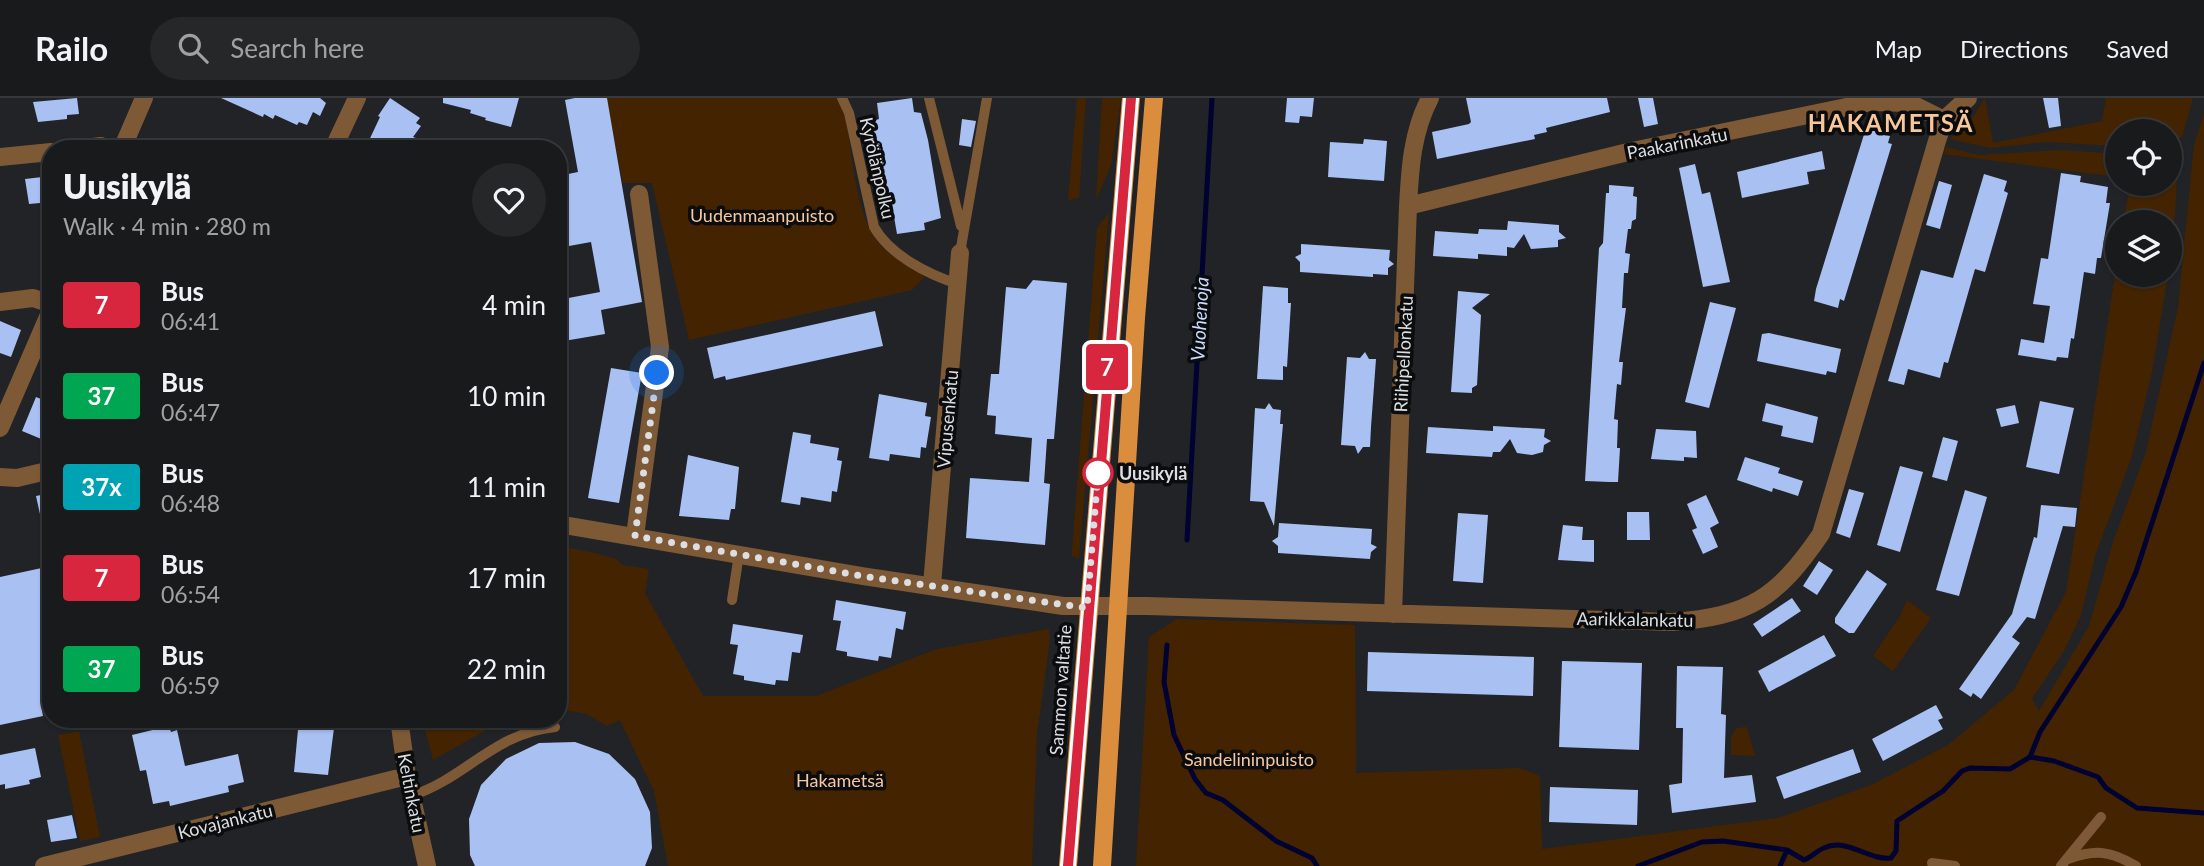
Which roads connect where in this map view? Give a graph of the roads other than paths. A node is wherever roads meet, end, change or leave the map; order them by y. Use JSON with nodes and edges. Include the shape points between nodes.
{"nodes":[{"id":1,"x":145,"y":98,"type":"edge"},
{"id":2,"x":358,"y":98,"type":"edge"},
{"id":3,"x":842,"y":98,"type":"edge"},
{"id":4,"x":929,"y":98,"type":"edge"},
{"id":5,"x":987,"y":98,"type":"edge"},
{"id":6,"x":1131,"y":98,"type":"edge"},
{"id":7,"x":1154,"y":98,"type":"edge"},
{"id":8,"x":1430,"y":98,"type":"edge"},
{"id":9,"x":1968,"y":98,"type":"edge"},
{"id":10,"x":1944,"y":120,"type":"junction"},
{"id":11,"x":126,"y":140,"type":"edge"},
{"id":12,"x":337,"y":140,"type":"edge"},
{"id":13,"x":42,"y":153,"type":"edge"},
{"id":14,"x":0,"y":157,"type":"edge"},
{"id":15,"x":639,"y":194,"type":"dead end"},
{"id":16,"x":1408,"y":206,"type":"junction"},
{"id":17,"x":962,"y":230,"type":"junction"},
{"id":18,"x":960,"y":253,"type":"joint"},
{"id":19,"x":958,"y":285,"type":"junction"},
{"id":20,"x":42,"y":301,"type":"edge"},
{"id":21,"x":0,"y":302,"type":"edge"},
{"id":22,"x":42,"y":331,"type":"edge"},
{"id":23,"x":0,"y":428,"type":"edge"},
{"id":24,"x":42,"y":472,"type":"edge"},
{"id":25,"x":0,"y":477,"type":"edge"},
{"id":26,"x":567,"y":525,"type":"edge"},
{"id":27,"x":635,"y":536,"type":"junction"},
{"id":28,"x":739,"y":554,"type":"junction"},
{"id":29,"x":932,"y":585,"type":"junction"},
{"id":30,"x":732,"y":600,"type":"dead end"},
{"id":31,"x":1087,"y":608,"type":"junction"},
{"id":32,"x":1119,"y":608,"type":"junction"},
{"id":33,"x":1393,"y":614,"type":"junction"},
{"id":34,"x":400,"y":728,"type":"edge"},
{"id":35,"x":549,"y":728,"type":"edge"},
{"id":36,"x":407,"y":776,"type":"junction"},
{"id":37,"x":411,"y":796,"type":"junction"},
{"id":38,"x":2101,"y":817,"type":"dead end"},
{"id":39,"x":2065,"y":862,"type":"edge"},
{"id":40,"x":1932,"y":863,"type":"dead end"},
{"id":41,"x":44,"y":866,"type":"edge"},
{"id":42,"x":427,"y":866,"type":"edge"},
{"id":43,"x":1068,"y":866,"type":"edge"},
{"id":44,"x":1102,"y":866,"type":"edge"},
{"id":45,"x":1955,"y":866,"type":"edge"},
{"id":46,"x":2136,"y":866,"type":"edge"}],
"edges":[{"from":1,"to":11,"type":"street"},
{"from":2,"to":12,"type":"street"},
{"from":3,"to":19,"type":"lane","name":"Kyrölänpolku","via":[[874,227],[905,258]]},
{"from":4,"to":17,"type":"lane"},
{"from":5,"to":17,"type":"lane"},
{"from":6,"to":31,"type":"main road","name":"Sammon valtatie"},
{"from":7,"to":32,"type":"main road"},
{"from":8,"to":16,"type":"street","name":"Riihipellonkatu","via":[[1414,142]]},
{"from":9,"to":10,"type":"street"},
{"from":10,"to":16,"type":"street","name":"Paakarinkatu","via":[[1910,103],[1871,102],[1632,151]]},
{"from":10,"to":33,"type":"street","name":"Aarikkalankatu","via":[[1821,534],[1793,574],[1758,603],[1714,619],[1672,622]]},
{"from":13,"to":14,"type":"street"},
{"from":15,"to":27,"type":"street","via":[[660,348]]},
{"from":16,"to":33,"type":"street","name":"Riihipellonkatu"},
{"from":17,"to":18,"type":"lane"},
{"from":18,"to":19,"type":"street","name":"Vipusenkatu"},
{"from":19,"to":29,"type":"street","name":"Vipusenkatu"},
{"from":20,"to":21,"type":"street"},
{"from":22,"to":23,"type":"street"},
{"from":24,"to":25,"type":"street"},
{"from":26,"to":27,"type":"street","name":"Aarikkalankatu"},
{"from":27,"to":28,"type":"street","name":"Aarikkalankatu"},
{"from":28,"to":29,"type":"street","name":"Aarikkalankatu"},
{"from":28,"to":30,"type":"lane"},
{"from":29,"to":31,"type":"street","name":"Aarikkalankatu"},
{"from":31,"to":32,"type":"street","name":"Aarikkalankatu"},
{"from":31,"to":43,"type":"main road","name":"Sammon valtatie"},
{"from":32,"to":33,"type":"street","name":"Aarikkalankatu"},
{"from":32,"to":44,"type":"main road"},
{"from":34,"to":36,"type":"street","name":"Keltinkatu"},
{"from":35,"to":37,"type":"lane","via":[[516,734],[436,788]]},
{"from":36,"to":37,"type":"street","name":"Keltinkatu"},
{"from":36,"to":41,"type":"street","name":"Kovajankatu"},
{"from":37,"to":42,"type":"street","name":"Keltinkatu"},
{"from":38,"to":39,"type":"lane"},
{"from":39,"to":46,"type":"lane","via":[[2090,851],[2112,852]]},
{"from":40,"to":45,"type":"lane"}]}
